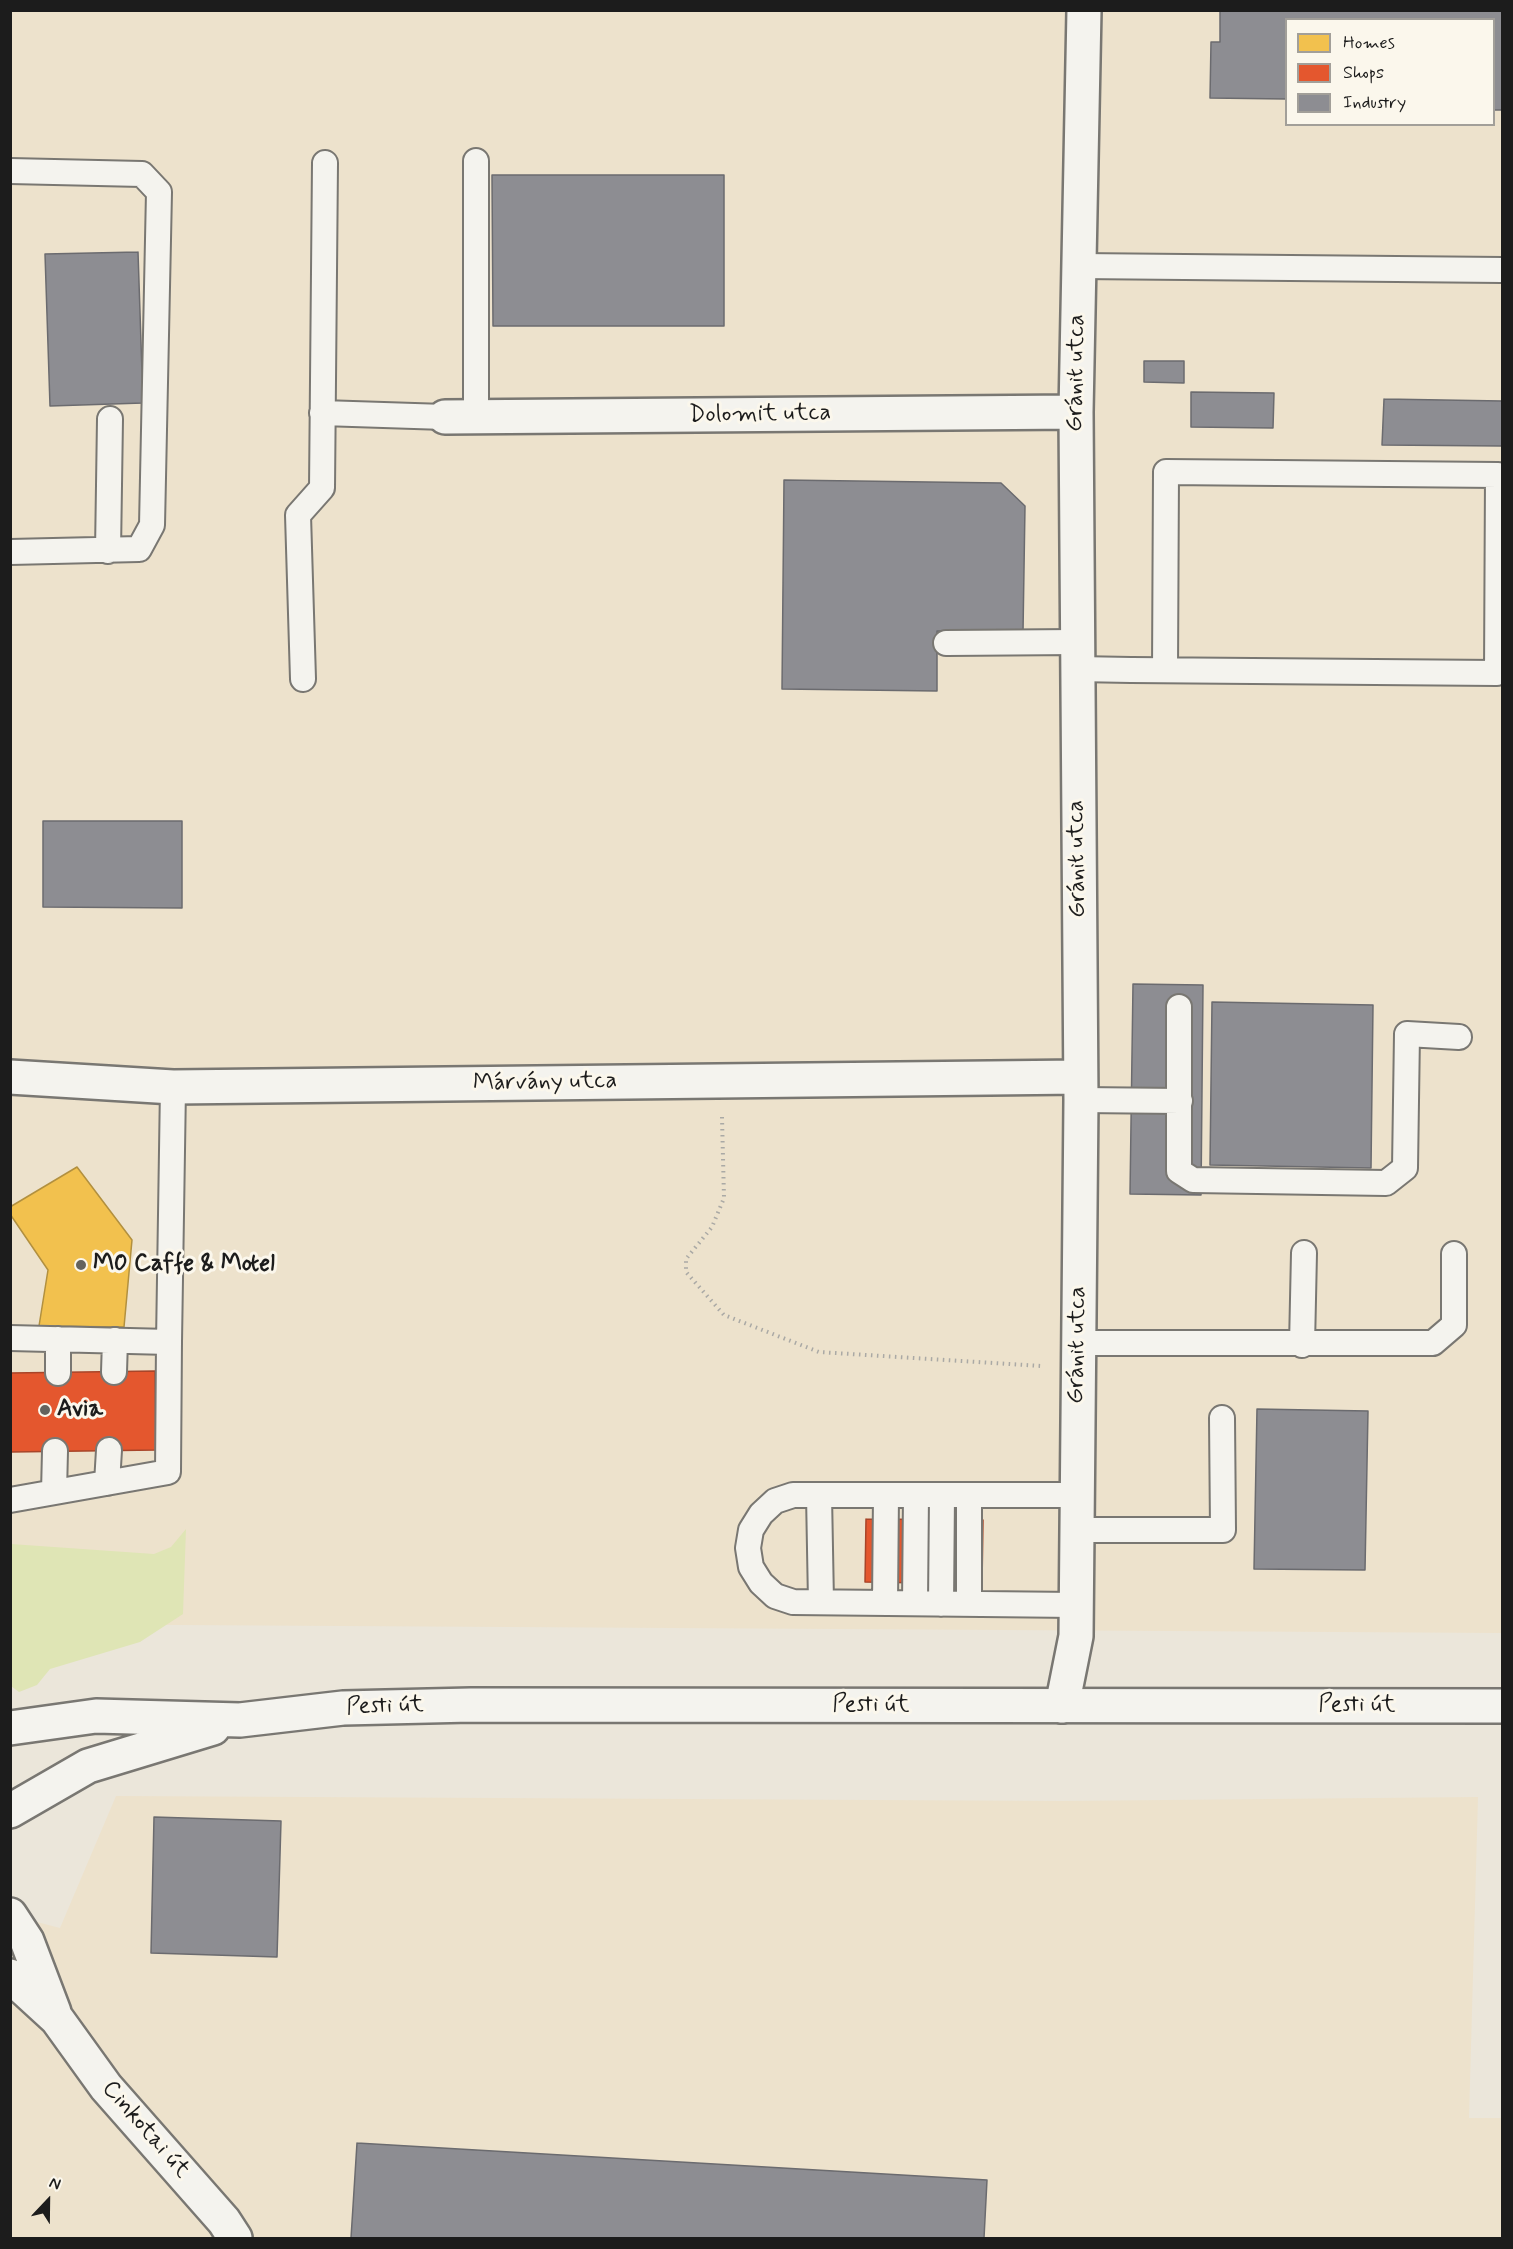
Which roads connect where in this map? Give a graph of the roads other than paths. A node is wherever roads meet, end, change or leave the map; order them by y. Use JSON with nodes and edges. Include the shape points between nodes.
{"nodes":[{"id":1,"x":1084,"y":10,"type":"edge"},
{"id":2,"x":476,"y":161,"type":"dead end"},
{"id":3,"x":325,"y":163,"type":"dead end"},
{"id":4,"x":10,"y":171,"type":"edge"},
{"id":5,"x":1079,"y":266,"type":"junction"},
{"id":6,"x":1503,"y":270,"type":"edge"},
{"id":7,"x":1076,"y":412,"type":"junction"},
{"id":8,"x":322,"y":413,"type":"junction"},
{"id":9,"x":460,"y":417,"type":"junction"},
{"id":10,"x":110,"y":419,"type":"dead end"},
{"id":11,"x":108,"y":551,"type":"junction"},
{"id":12,"x":10,"y":552,"type":"edge"},
{"id":13,"x":946,"y":643,"type":"dead end"},
{"id":14,"x":1076,"y":655,"type":"junction"},
{"id":15,"x":1165,"y":670,"type":"junction"},
{"id":16,"x":303,"y":679,"type":"dead end"},
{"id":17,"x":1179,"y":1007,"type":"dead end"},
{"id":18,"x":1459,"y":1036,"type":"dead end"},
{"id":19,"x":10,"y":1077,"type":"edge"},
{"id":20,"x":172,"y":1087,"type":"junction"},
{"id":21,"x":1080,"y":1089,"type":"junction"},
{"id":22,"x":1180,"y":1101,"type":"junction"},
{"id":23,"x":1304,"y":1253,"type":"dead end"},
{"id":24,"x":1454,"y":1254,"type":"dead end"},
{"id":25,"x":10,"y":1338,"type":"edge"},
{"id":26,"x":58,"y":1339,"type":"junction"},
{"id":27,"x":115,"y":1340,"type":"junction"},
{"id":28,"x":169,"y":1342,"type":"junction"},
{"id":29,"x":1302,"y":1345,"type":"junction"},
{"id":30,"x":1077,"y":1356,"type":"junction"},
{"id":31,"x":114,"y":1372,"type":"dead end"},
{"id":32,"x":58,"y":1373,"type":"dead end"},
{"id":33,"x":1222,"y":1418,"type":"dead end"},
{"id":34,"x":110,"y":1450,"type":"dead end"},
{"id":35,"x":55,"y":1451,"type":"dead end"},
{"id":36,"x":107,"y":1483,"type":"junction"},
{"id":37,"x":54,"y":1492,"type":"junction"},
{"id":38,"x":819,"y":1495,"type":"junction"},
{"id":39,"x":886,"y":1495,"type":"junction"},
{"id":40,"x":916,"y":1495,"type":"junction"},
{"id":41,"x":969,"y":1495,"type":"junction"},
{"id":42,"x":1076,"y":1495,"type":"junction"},
{"id":43,"x":942,"y":1496,"type":"junction"},
{"id":44,"x":10,"y":1500,"type":"edge"},
{"id":45,"x":1076,"y":1530,"type":"junction"},
{"id":46,"x":821,"y":1602,"type":"junction"},
{"id":47,"x":885,"y":1603,"type":"junction"},
{"id":48,"x":915,"y":1603,"type":"junction"},
{"id":49,"x":941,"y":1604,"type":"junction"},
{"id":50,"x":969,"y":1604,"type":"junction"},
{"id":51,"x":1076,"y":1605,"type":"junction"},
{"id":52,"x":1062,"y":1706,"type":"junction"},
{"id":53,"x":1503,"y":1706,"type":"edge"},
{"id":54,"x":240,"y":1720,"type":"junction"},
{"id":55,"x":10,"y":1728,"type":"edge"},
{"id":56,"x":10,"y":1811,"type":"edge"},
{"id":57,"x":10,"y":1914,"type":"edge"},
{"id":58,"x":10,"y":1976,"type":"edge"},
{"id":59,"x":57,"y":2019,"type":"junction"},
{"id":60,"x":235,"y":2238,"type":"edge"}],
"edges":[{"from":1,"to":5,"type":"street","name":"Gránit utca"},
{"from":2,"to":9,"type":"lane"},
{"from":3,"to":8,"type":"lane"},
{"from":4,"to":11,"type":"lane","via":[[142,174],[159,192],[152,525],[139,549]]},
{"from":5,"to":6,"type":"lane"},
{"from":5,"to":7,"type":"street","name":"Gránit utca"},
{"from":7,"to":9,"type":"street","name":"Dolomit utca"},
{"from":7,"to":14,"type":"street","name":"Gránit utca"},
{"from":8,"to":9,"type":"lane"},
{"from":8,"to":16,"type":"lane","via":[[322,488],[298,515]]},
{"from":10,"to":11,"type":"lane"},
{"from":11,"to":12,"type":"lane"},
{"from":13,"to":14,"type":"lane"},
{"from":14,"to":15,"type":"lane"},
{"from":14,"to":21,"type":"street","name":"Gránit utca"},
{"from":15,"to":15,"type":"lane","via":[[1497,673],[1498,475],[1166,472]]},
{"from":17,"to":22,"type":"lane"},
{"from":18,"to":22,"type":"lane","via":[[1407,1034],[1405,1168],[1386,1183],[1193,1180],[1179,1171]]},
{"from":19,"to":20,"type":"street","name":"Márvány utca"},
{"from":20,"to":21,"type":"street","name":"Márvány utca","via":[[721,1081]]},
{"from":20,"to":28,"type":"lane"},
{"from":21,"to":22,"type":"lane"},
{"from":21,"to":30,"type":"street","name":"Gránit utca"},
{"from":23,"to":29,"type":"lane"},
{"from":24,"to":29,"type":"lane","via":[[1454,1325],[1433,1343]]},
{"from":25,"to":26,"type":"lane"},
{"from":26,"to":27,"type":"lane"},
{"from":26,"to":32,"type":"lane"},
{"from":27,"to":28,"type":"lane"},
{"from":27,"to":31,"type":"lane"},
{"from":28,"to":36,"type":"lane","via":[[168,1472]]},
{"from":29,"to":30,"type":"lane"},
{"from":30,"to":42,"type":"street","name":"Gránit utca"},
{"from":33,"to":45,"type":"lane","via":[[1223,1530]]},
{"from":34,"to":36,"type":"lane"},
{"from":35,"to":37,"type":"lane"},
{"from":36,"to":37,"type":"lane"},
{"from":37,"to":44,"type":"lane"},
{"from":38,"to":39,"type":"lane"},
{"from":38,"to":46,"type":"lane"},
{"from":38,"to":46,"type":"lane","via":[[793,1495],[775,1501],[751,1530],[748,1548],[751,1567],[775,1596],[793,1602]]},
{"from":39,"to":40,"type":"lane"},
{"from":39,"to":47,"type":"lane"},
{"from":40,"to":43,"type":"lane"},
{"from":40,"to":48,"type":"lane"},
{"from":41,"to":42,"type":"lane"},
{"from":41,"to":43,"type":"lane"},
{"from":41,"to":50,"type":"lane"},
{"from":42,"to":45,"type":"street","name":"Gránit utca"},
{"from":43,"to":49,"type":"lane"},
{"from":45,"to":51,"type":"street","name":"Gránit utca"},
{"from":46,"to":47,"type":"lane"},
{"from":47,"to":48,"type":"lane"},
{"from":48,"to":49,"type":"lane"},
{"from":49,"to":50,"type":"lane"},
{"from":50,"to":51,"type":"lane"},
{"from":51,"to":52,"type":"street","name":"Gránit utca","via":[[1076,1636]]},
{"from":52,"to":53,"type":"street","name":"Pesti út"},
{"from":52,"to":54,"type":"street","name":"Pesti út","via":[[471,1705],[343,1708]]},
{"from":54,"to":55,"type":"street","name":"Pesti út","via":[[96,1716]]},
{"from":54,"to":56,"type":"street","name":"Pesti út","via":[[88,1766]]},
{"from":57,"to":59,"type":"street","name":"Cinkotai út","via":[[27,1941]]},
{"from":58,"to":59,"type":"street","name":"Cinkotai út"},
{"from":59,"to":60,"type":"street","name":"Cinkotai út","via":[[106,2088]]}]}
